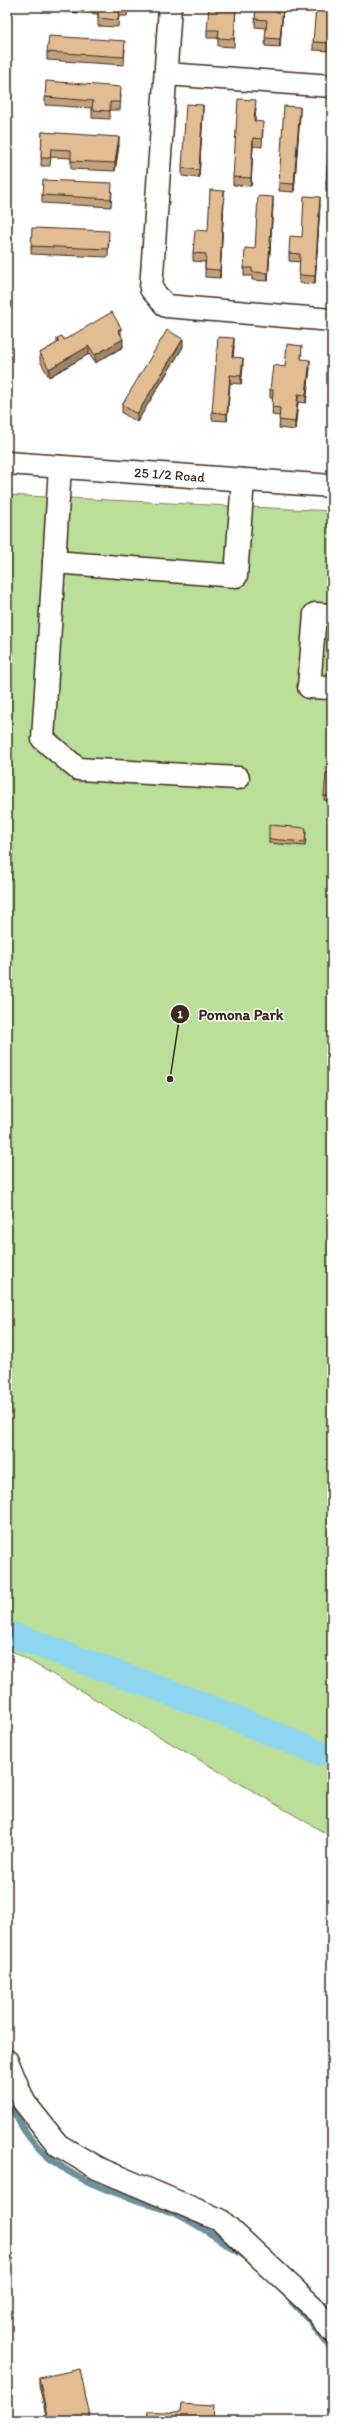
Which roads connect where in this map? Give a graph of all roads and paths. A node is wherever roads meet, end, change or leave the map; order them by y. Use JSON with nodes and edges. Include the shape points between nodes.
{"nodes":[{"id":1,"x":170,"y":7,"type":"edge"},
{"id":2,"x":166,"y":74,"type":"junction"},
{"id":3,"x":332,"y":86,"type":"edge"},
{"id":4,"x":332,"y":320,"type":"edge"},
{"id":5,"x":7,"y":463,"type":"edge"},
{"id":6,"x":60,"y":467,"type":"junction"},
{"id":7,"x":244,"y":480,"type":"junction"},
{"id":8,"x":332,"y":486,"type":"edge"},
{"id":9,"x":54,"y":562,"type":"junction"},
{"id":10,"x":332,"y":615,"type":"edge"},
{"id":11,"x":332,"y":688,"type":"edge"},
{"id":12,"x":238,"y":778,"type":"dead end"},
{"id":13,"x":7,"y":2061,"type":"edge"},
{"id":14,"x":332,"y":2331,"type":"edge"}],
"edges":[{"from":1,"to":2,"type":"street"},
{"from":2,"to":3,"type":"street"},
{"from":2,"to":4,"type":"street","via":[[151,289],[166,306]]},
{"from":5,"to":6,"type":"street","name":"25 1/2 Road"},
{"from":6,"to":7,"type":"street","name":"25 1/2 Road"},
{"from":6,"to":9,"type":"street"},
{"from":7,"to":8,"type":"street","name":"25 1/2 Road"},
{"from":7,"to":9,"type":"street","via":[[236,576]]},
{"from":9,"to":12,"type":"street","via":[[43,740],[78,769]]},
{"from":10,"to":11,"type":"street","via":[[315,614],[310,687]]},
{"from":13,"to":14,"type":"street","via":[[24,2102],[58,2145],[97,2168],[220,2220],[312,2306]]}]}
